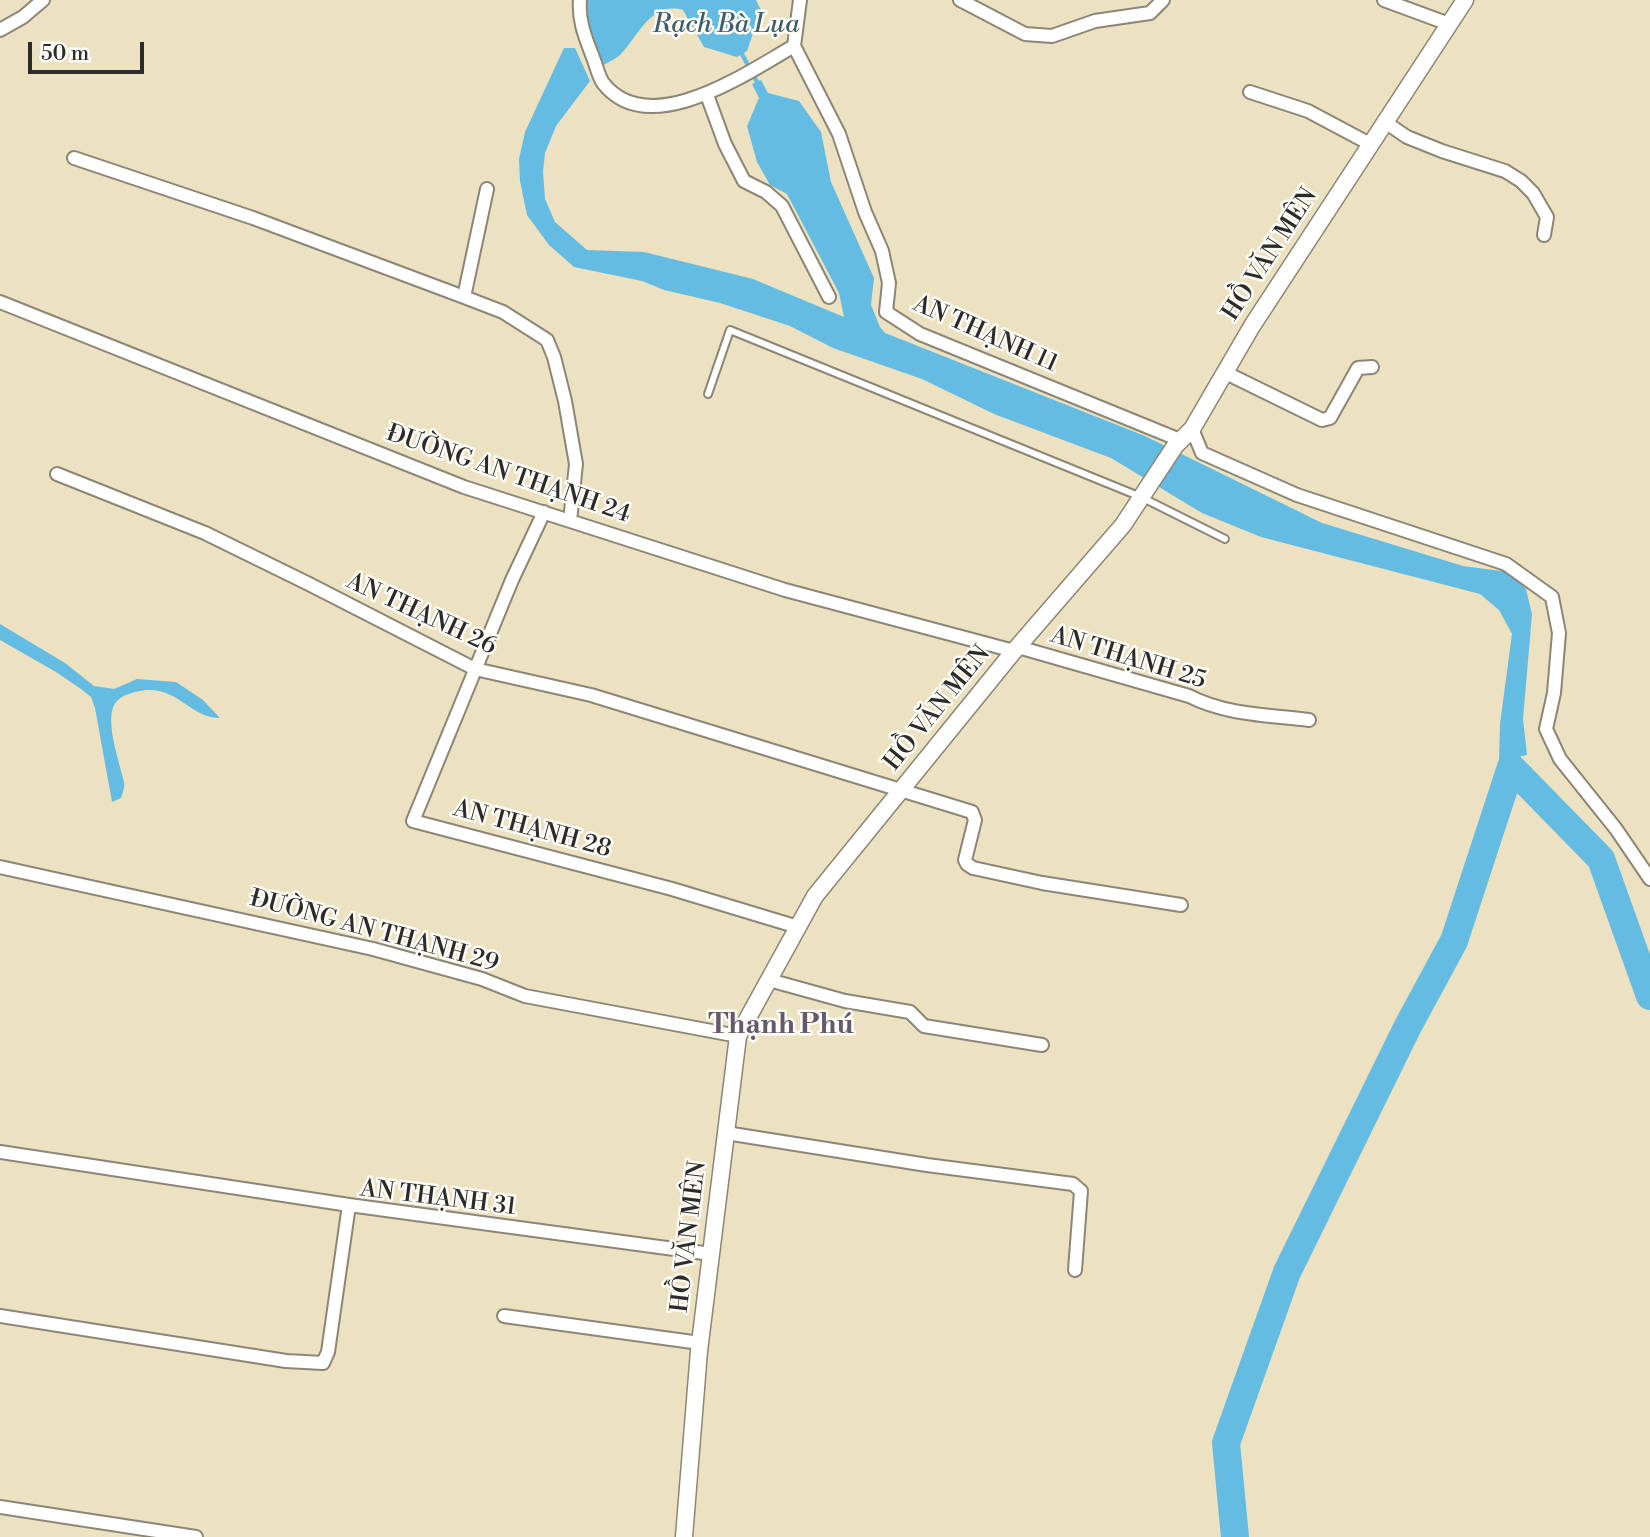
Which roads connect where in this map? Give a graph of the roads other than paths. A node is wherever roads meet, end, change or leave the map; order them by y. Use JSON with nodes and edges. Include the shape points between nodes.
{"nodes":[{"id":1,"x":43,"y":0,"type":"edge"},
{"id":2,"x":580,"y":0,"type":"edge"},
{"id":3,"x":800,"y":0,"type":"edge"},
{"id":4,"x":960,"y":0,"type":"edge"},
{"id":5,"x":1163,"y":0,"type":"edge"},
{"id":6,"x":1384,"y":0,"type":"edge"},
{"id":7,"x":1465,"y":0,"type":"edge"},
{"id":8,"x":1449,"y":24,"type":"junction"},
{"id":9,"x":0,"y":30,"type":"edge"},
{"id":10,"x":794,"y":46,"type":"junction"},
{"id":11,"x":1250,"y":92,"type":"dead end"},
{"id":12,"x":707,"y":95,"type":"junction"},
{"id":13,"x":1385,"y":122,"type":"junction"},
{"id":14,"x":1370,"y":144,"type":"junction"},
{"id":15,"x":74,"y":158,"type":"dead end"},
{"id":16,"x":487,"y":189,"type":"dead end"},
{"id":17,"x":1544,"y":235,"type":"dead end"},
{"id":18,"x":464,"y":297,"type":"junction"},
{"id":19,"x":829,"y":297,"type":"dead end"},
{"id":20,"x":0,"y":302,"type":"edge"},
{"id":21,"x":1372,"y":367,"type":"dead end"},
{"id":22,"x":1224,"y":372,"type":"junction"},
{"id":23,"x":708,"y":394,"type":"dead end"},
{"id":24,"x":1182,"y":438,"type":"junction"},
{"id":25,"x":57,"y":474,"type":"dead end"},
{"id":26,"x":1145,"y":493,"type":"junction"},
{"id":27,"x":544,"y":513,"type":"junction"},
{"id":28,"x":570,"y":521,"type":"junction"},
{"id":29,"x":1225,"y":540,"type":"dead end"},
{"id":30,"x":1016,"y":649,"type":"junction"},
{"id":31,"x":475,"y":669,"type":"junction"},
{"id":32,"x":1309,"y":720,"type":"dead end"},
{"id":33,"x":902,"y":790,"type":"junction"},
{"id":34,"x":0,"y":867,"type":"edge"},
{"id":35,"x":1650,"y":879,"type":"edge"},
{"id":36,"x":1181,"y":905,"type":"dead end"},
{"id":37,"x":798,"y":927,"type":"junction"},
{"id":38,"x":769,"y":980,"type":"junction"},
{"id":39,"x":738,"y":1036,"type":"junction"},
{"id":40,"x":1042,"y":1045,"type":"dead end"},
{"id":41,"x":726,"y":1133,"type":"junction"},
{"id":42,"x":0,"y":1152,"type":"edge"},
{"id":43,"x":349,"y":1205,"type":"junction"},
{"id":44,"x":711,"y":1254,"type":"junction"},
{"id":45,"x":1075,"y":1269,"type":"dead end"},
{"id":46,"x":0,"y":1316,"type":"edge"},
{"id":47,"x":504,"y":1316,"type":"dead end"},
{"id":48,"x":700,"y":1343,"type":"junction"},
{"id":49,"x":0,"y":1507,"type":"edge"},
{"id":50,"x":196,"y":1537,"type":"edge"},
{"id":51,"x":684,"y":1537,"type":"edge"}],
"edges":[{"from":1,"to":9,"type":"street"},
{"from":2,"to":12,"type":"street","via":[[579,16],[589,48],[602,82],[613,92],[650,106]]},
{"from":3,"to":10,"type":"street"},
{"from":4,"to":5,"type":"street","via":[[1025,34],[1052,36],[1096,21],[1150,13]]},
{"from":6,"to":8,"type":"street"},
{"from":7,"to":8,"type":"street","name":"HỒ VĂN MÊN"},
{"from":8,"to":13,"type":"street","name":"HỒ VĂN MÊN"},
{"from":10,"to":12,"type":"street"},
{"from":10,"to":24,"type":"street","name":"AN THẠNH 11","via":[[839,134],[881,251],[889,283],[886,312],[920,334]]},
{"from":11,"to":14,"type":"street","via":[[1308,111]]},
{"from":12,"to":19,"type":"street","via":[[744,181],[782,206]]},
{"from":13,"to":14,"type":"street","name":"HỒ VĂN MÊN"},
{"from":13,"to":17,"type":"street","via":[[1407,137],[1521,181],[1534,193],[1547,217]]},
{"from":14,"to":22,"type":"street","name":"HỒ VĂN MÊN"},
{"from":15,"to":18,"type":"street","via":[[253,218]]},
{"from":16,"to":18,"type":"street"},
{"from":18,"to":28,"type":"street","via":[[503,312],[547,340],[565,401],[576,464]]},
{"from":20,"to":27,"type":"street","name":"ĐƯỜNG AN THẠNH 24","via":[[464,487]]},
{"from":21,"to":22,"type":"street","via":[[1358,368],[1330,418],[1322,420]]},
{"from":22,"to":24,"type":"street","name":"HỒ VĂN MÊN"},
{"from":23,"to":26,"type":"lane","via":[[730,330]]},
{"from":24,"to":26,"type":"street","name":"HỒ VĂN MÊN"},
{"from":24,"to":35,"type":"street","via":[[1202,453],[1297,495],[1506,564],[1552,597],[1559,633],[1546,729],[1560,759]]},
{"from":25,"to":31,"type":"street","name":"AN THẠNH 26","via":[[205,533]]},
{"from":26,"to":29,"type":"lane"},
{"from":26,"to":30,"type":"street","name":"HỒ VĂN MÊN"},
{"from":27,"to":28,"type":"street","name":"ĐƯỜNG AN THẠNH 24"},
{"from":27,"to":31,"type":"street"},
{"from":28,"to":30,"type":"street","name":"ĐƯỜNG AN THẠNH 24","via":[[785,590]]},
{"from":30,"to":32,"type":"street","name":"AN THẠNH 25","via":[[1226,710]]},
{"from":30,"to":33,"type":"street","name":"HỒ VĂN MÊN"},
{"from":31,"to":33,"type":"street","name":"AN THẠNH 26","via":[[591,695]]},
{"from":31,"to":37,"type":"street","name":"AN THẠNH 28","via":[[412,821]]},
{"from":33,"to":36,"type":"street","name":"AN THẠNH 26","via":[[972,813],[975,820],[965,860],[973,868]]},
{"from":33,"to":37,"type":"street","name":"HỒ VĂN MÊN","via":[[815,896]]},
{"from":34,"to":39,"type":"street","name":"ĐƯỜNG AN THẠNH 29","via":[[373,949],[482,979],[525,996]]},
{"from":37,"to":38,"type":"street","name":"HỒ VĂN MÊN"},
{"from":38,"to":39,"type":"street","name":"HỒ VĂN MÊN"},
{"from":38,"to":40,"type":"street","via":[[845,1001],[909,1012],[924,1026]]},
{"from":39,"to":41,"type":"street","name":"HỒ VĂN MÊN"},
{"from":41,"to":44,"type":"street","name":"HỒ VĂN MÊN"},
{"from":41,"to":45,"type":"street","via":[[1073,1184],[1081,1191]]},
{"from":42,"to":43,"type":"street"},
{"from":43,"to":44,"type":"street","name":"AN THẠNH 31"},
{"from":43,"to":46,"type":"street","name":"AN THẠNH 31","via":[[323,1363]]},
{"from":44,"to":48,"type":"street","name":"HỒ VĂN MÊN"},
{"from":47,"to":48,"type":"street"},
{"from":48,"to":51,"type":"street","name":"HỒ VĂN MÊN"},
{"from":49,"to":50,"type":"street"}]}
